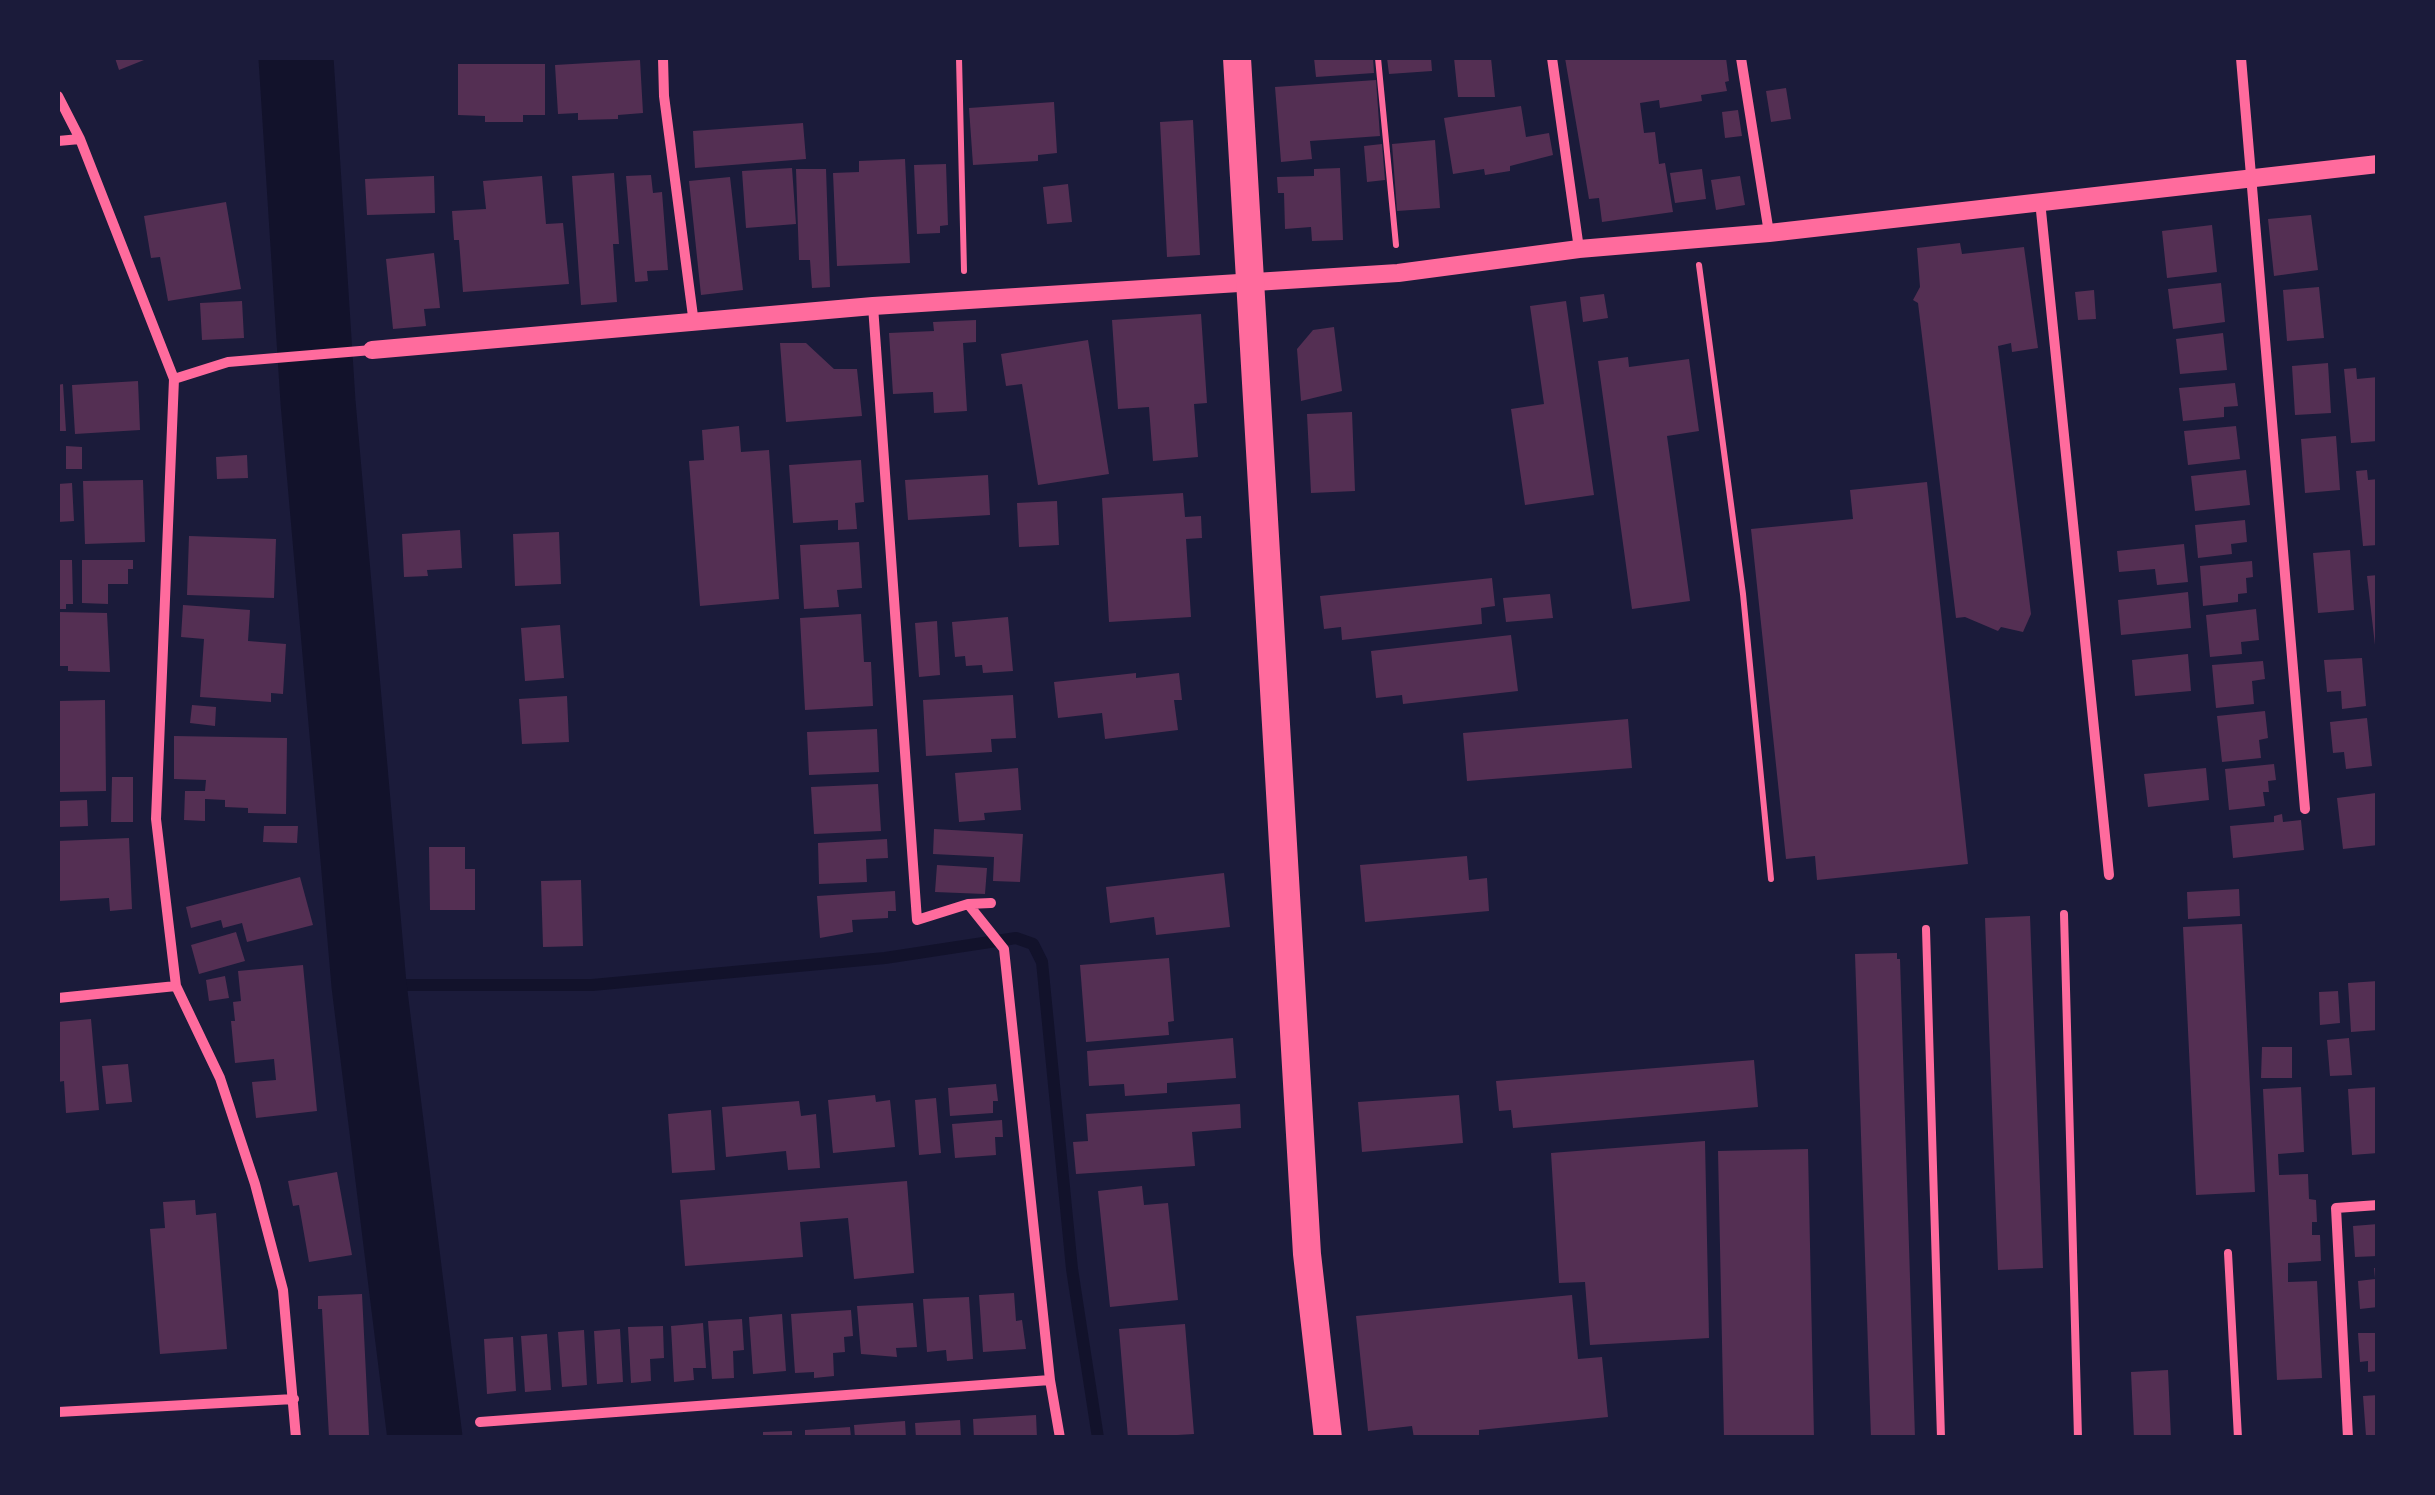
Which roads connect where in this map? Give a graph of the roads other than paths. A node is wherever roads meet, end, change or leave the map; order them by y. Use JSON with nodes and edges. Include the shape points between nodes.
{"nodes":[{"id":1,"x":663,"y":58,"type":"edge"},
{"id":2,"x":1237,"y":58,"type":"edge"},
{"id":3,"x":1552,"y":58,"type":"edge"},
{"id":4,"x":1741,"y":58,"type":"edge"},
{"id":5,"x":2240,"y":58,"type":"edge"},
{"id":6,"x":58,"y":96,"type":"edge"},
{"id":7,"x":80,"y":139,"type":"junction"},
{"id":8,"x":58,"y":142,"type":"edge"},
{"id":9,"x":2378,"y":164,"type":"edge"},
{"id":10,"x":2250,"y":178,"type":"junction"},
{"id":11,"x":2040,"y":200,"type":"junction"},
{"id":12,"x":1769,"y":232,"type":"junction"},
{"id":13,"x":1578,"y":249,"type":"junction"},
{"id":14,"x":1250,"y":282,"type":"junction"},
{"id":15,"x":873,"y":306,"type":"junction"},
{"id":16,"x":694,"y":324,"type":"junction"},
{"id":17,"x":372,"y":350,"type":"joint"},
{"id":18,"x":174,"y":378,"type":"junction"},
{"id":19,"x":2305,"y":810,"type":"dead end"},
{"id":20,"x":2109,"y":875,"type":"dead end"},
{"id":21,"x":991,"y":903,"type":"dead end"},
{"id":22,"x":968,"y":904,"type":"junction"},
{"id":23,"x":2064,"y":914,"type":"dead end"},
{"id":24,"x":1926,"y":930,"type":"dead end"},
{"id":25,"x":176,"y":986,"type":"junction"},
{"id":26,"x":58,"y":998,"type":"edge"},
{"id":27,"x":2378,"y":1205,"type":"edge"},
{"id":28,"x":2228,"y":1253,"type":"dead end"},
{"id":29,"x":1050,"y":1380,"type":"junction"},
{"id":30,"x":294,"y":1399,"type":"junction"},
{"id":31,"x":58,"y":1412,"type":"edge"},
{"id":32,"x":480,"y":1422,"type":"dead end"},
{"id":33,"x":296,"y":1438,"type":"edge"},
{"id":34,"x":1060,"y":1438,"type":"edge"},
{"id":35,"x":1328,"y":1438,"type":"edge"},
{"id":36,"x":1941,"y":1438,"type":"edge"},
{"id":37,"x":2078,"y":1438,"type":"edge"},
{"id":38,"x":2238,"y":1438,"type":"edge"},
{"id":39,"x":2348,"y":1438,"type":"edge"}],
"edges":[{"from":1,"to":16,"type":"street"},
{"from":2,"to":14,"type":"highway"},
{"from":3,"to":13,"type":"street"},
{"from":4,"to":12,"type":"street"},
{"from":5,"to":10,"type":"street"},
{"from":6,"to":7,"type":"street"},
{"from":7,"to":8,"type":"street"},
{"from":7,"to":18,"type":"street"},
{"from":9,"to":10,"type":"street"},
{"from":10,"to":11,"type":"street"},
{"from":10,"to":19,"type":"street"},
{"from":11,"to":12,"type":"street"},
{"from":11,"to":20,"type":"street"},
{"from":12,"to":13,"type":"street"},
{"from":13,"to":14,"type":"street","via":[[1398,273]]},
{"from":14,"to":15,"type":"street"},
{"from":14,"to":35,"type":"highway","via":[[1307,1254]]},
{"from":15,"to":16,"type":"street"},
{"from":15,"to":22,"type":"street","via":[[917,920]]},
{"from":16,"to":17,"type":"street"},
{"from":17,"to":18,"type":"street","via":[[228,362]]},
{"from":18,"to":25,"type":"street","via":[[156,819]]},
{"from":21,"to":22,"type":"street"},
{"from":22,"to":29,"type":"street","via":[[1004,949]]},
{"from":23,"to":37,"type":"lane"},
{"from":24,"to":36,"type":"lane"},
{"from":25,"to":26,"type":"street"},
{"from":25,"to":30,"type":"street","via":[[220,1078],[255,1184],[283,1290]]},
{"from":27,"to":39,"type":"street","via":[[2336,1208]]},
{"from":28,"to":38,"type":"lane"},
{"from":29,"to":32,"type":"street"},
{"from":29,"to":34,"type":"street"},
{"from":30,"to":31,"type":"street"},
{"from":30,"to":33,"type":"street"}]}
